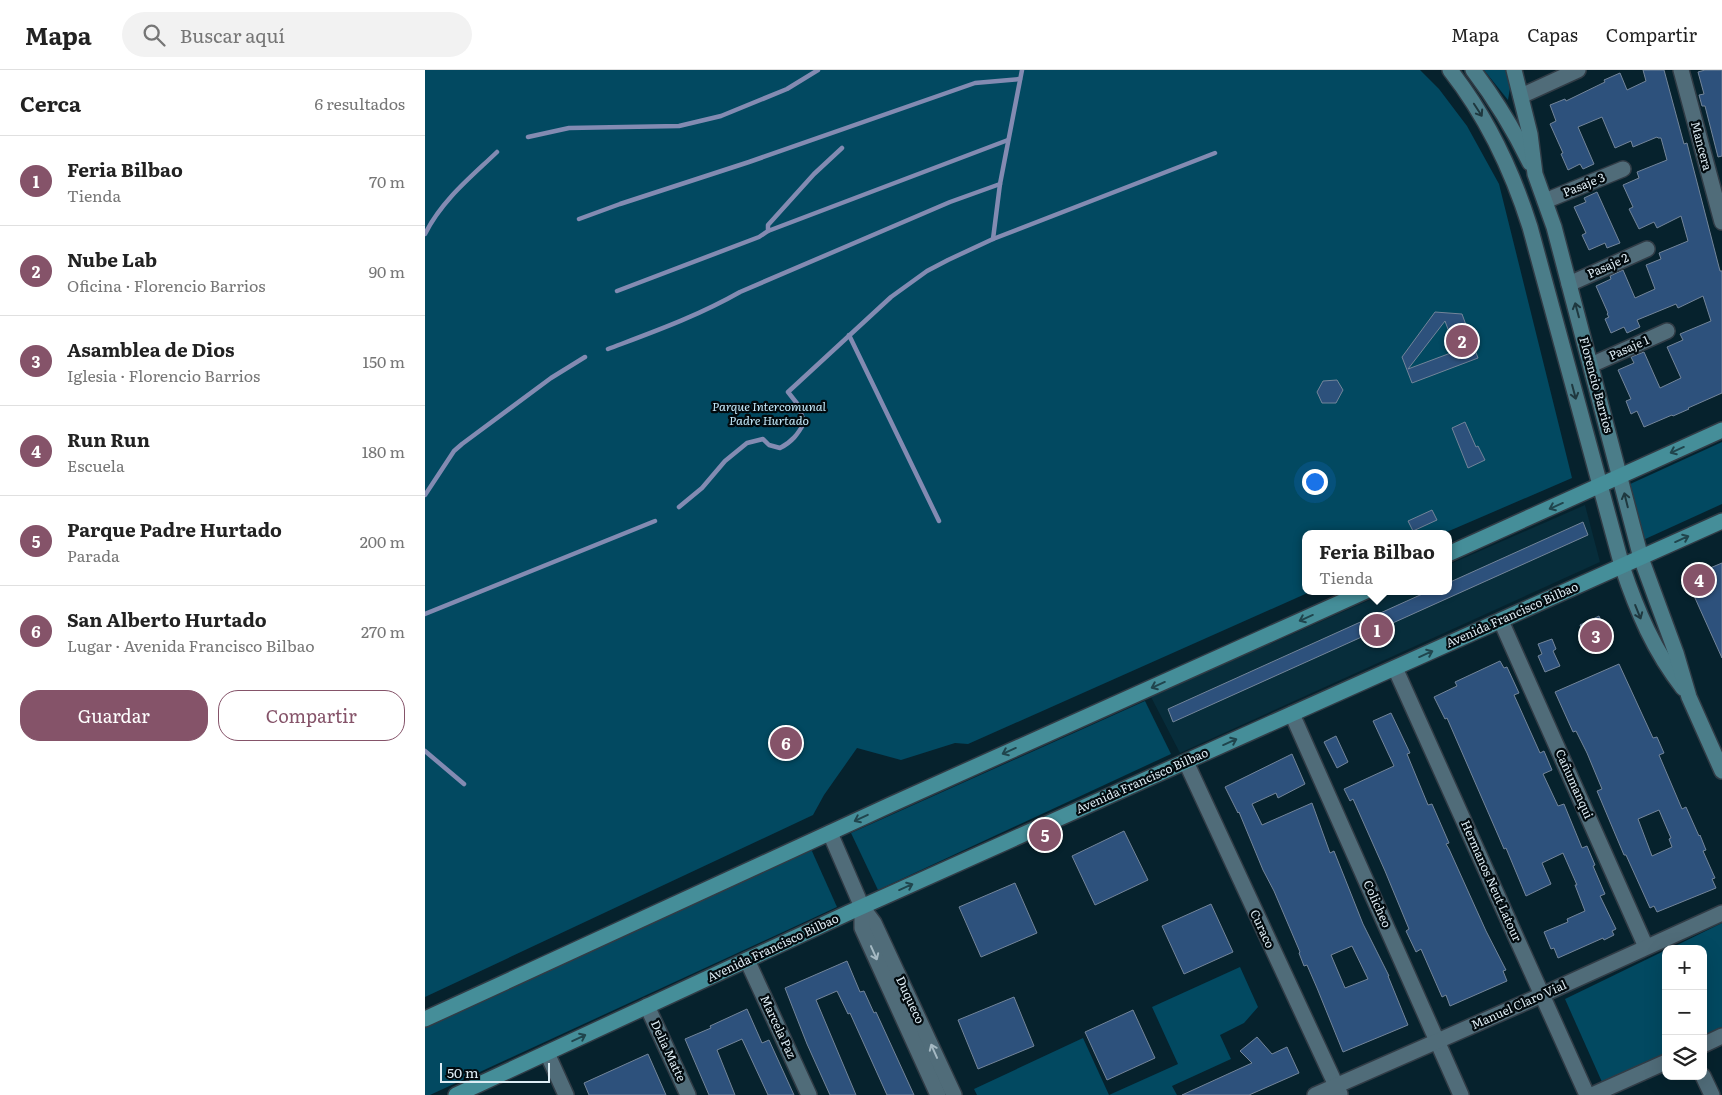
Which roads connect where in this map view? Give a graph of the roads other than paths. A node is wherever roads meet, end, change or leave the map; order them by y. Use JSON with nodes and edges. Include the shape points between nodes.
{"nodes":[{"id":1,"x":1450,"y":70,"type":"edge"},
{"id":2,"x":1473,"y":70,"type":"edge"},
{"id":3,"x":1514,"y":70,"type":"edge"},
{"id":4,"x":1578,"y":70,"type":"edge"},
{"id":5,"x":1681,"y":70,"type":"edge"},
{"id":6,"x":1521,"y":96,"type":"junction"},
{"id":7,"x":1623,"y":169,"type":"dead end"},
{"id":8,"x":1535,"y":174,"type":"junction"},
{"id":9,"x":1545,"y":201,"type":"junction"},
{"id":10,"x":1722,"y":222,"type":"edge"},
{"id":11,"x":1647,"y":249,"type":"dead end"},
{"id":12,"x":1569,"y":284,"type":"junction"},
{"id":13,"x":1667,"y":331,"type":"dead end"},
{"id":14,"x":1591,"y":365,"type":"junction"},
{"id":15,"x":1722,"y":430,"type":"edge"},
{"id":16,"x":1620,"y":476,"type":"junction"},
{"id":17,"x":1600,"y":485,"type":"junction"},
{"id":18,"x":1722,"y":521,"type":"edge"},
{"id":19,"x":1452,"y":552,"type":"edge"},
{"id":20,"x":1641,"y":558,"type":"junction"},
{"id":21,"x":1622,"y":566,"type":"junction"},
{"id":22,"x":1357,"y":595,"type":"edge"},
{"id":23,"x":1501,"y":620,"type":"junction"},
{"id":24,"x":1395,"y":668,"type":"junction"},
{"id":25,"x":1689,"y":697,"type":"junction"},
{"id":26,"x":1293,"y":714,"type":"junction"},
{"id":27,"x":1186,"y":762,"type":"junction"},
{"id":28,"x":1722,"y":771,"type":"edge"},
{"id":29,"x":830,"y":832,"type":"junction"},
{"id":30,"x":862,"y":907,"type":"junction"},
{"id":31,"x":1722,"y":913,"type":"edge"},
{"id":32,"x":1646,"y":947,"type":"junction"},
{"id":33,"x":747,"y":960,"type":"junction"},
{"id":34,"x":1542,"y":995,"type":"junction"},
{"id":35,"x":647,"y":1006,"type":"junction"},
{"id":36,"x":425,"y":1019,"type":"edge"},
{"id":37,"x":1722,"y":1036,"type":"edge"},
{"id":38,"x":1437,"y":1041,"type":"junction"},
{"id":39,"x":1707,"y":1043,"type":"edge"},
{"id":40,"x":547,"y":1053,"type":"junction"},
{"id":41,"x":1662,"y":1064,"type":"edge"},
{"id":42,"x":1705,"y":1080,"type":"edge"},
{"id":43,"x":1338,"y":1090,"type":"edge"},
{"id":44,"x":455,"y":1095,"type":"edge"},
{"id":45,"x":566,"y":1095,"type":"edge"},
{"id":46,"x":688,"y":1095,"type":"edge"},
{"id":47,"x":809,"y":1095,"type":"edge"},
{"id":48,"x":938,"y":1095,"type":"edge"},
{"id":49,"x":954,"y":1095,"type":"edge"},
{"id":50,"x":1315,"y":1095,"type":"edge"},
{"id":51,"x":1461,"y":1095,"type":"edge"},
{"id":52,"x":1587,"y":1095,"type":"edge"},
{"id":53,"x":1592,"y":1095,"type":"edge"},
{"id":54,"x":1712,"y":1095,"type":"edge"}],
"edges":[{"from":1,"to":17,"type":"main road","name":"Florencio Barrios","one_way":true,"via":[[1483,117],[1514,180],[1530,227]]},
{"from":2,"to":8,"type":"main road","via":[[1509,124]]},
{"from":3,"to":6,"type":"main road","name":"Florencio Barrios"},
{"from":4,"to":6,"type":"street"},
{"from":5,"to":10,"type":"street","name":"Mancera"},
{"from":6,"to":8,"type":"main road","name":"Florencio Barrios"},
{"from":7,"to":9,"type":"street","name":"Pasaje 3"},
{"from":8,"to":9,"type":"main road","name":"Florencio Barrios"},
{"from":9,"to":12,"type":"main road","name":"Florencio Barrios"},
{"from":11,"to":12,"type":"street","name":"Pasaje 2"},
{"from":14,"to":12,"type":"main road","name":"Florencio Barrios","one_way":true},
{"from":13,"to":14,"type":"street","name":"Pasaje 1"},
{"from":14,"to":16,"type":"main road","name":"Florencio Barrios"},
{"from":15,"to":16,"type":"main road","one_way":true},
{"from":16,"to":17,"type":"main road"},
{"from":20,"to":16,"type":"main road","name":"Florencio Barrios","one_way":true},
{"from":17,"to":19,"type":"main road","one_way":true},
{"from":17,"to":21,"type":"main road","name":"Florencio Barrios"},
{"from":20,"to":18,"type":"main road","name":"Avenida Francisco Bilbao","one_way":true},
{"from":20,"to":21,"type":"main road","name":"Avenida Francisco Bilbao"},
{"from":20,"to":25,"type":"main road","name":"Florencio Barrios"},
{"from":21,"to":23,"type":"main road","name":"Avenida Francisco Bilbao"},
{"from":21,"to":25,"type":"main road","name":"Florencio Barrios","one_way":true,"via":[[1650,638]]},
{"from":22,"to":29,"type":"main road","one_way":true},
{"from":24,"to":23,"type":"main road","name":"Avenida Francisco Bilbao","one_way":true},
{"from":23,"to":32,"type":"street","name":"Cañumanqui"},
{"from":24,"to":26,"type":"main road","name":"Avenida Francisco Bilbao"},
{"from":24,"to":34,"type":"street","name":"Hermanos Neut Latour"},
{"from":25,"to":28,"type":"main road","name":"Florencio Barrios"},
{"from":27,"to":26,"type":"main road","name":"Avenida Francisco Bilbao","one_way":true},
{"from":26,"to":38,"type":"street","name":"Colicheo"},
{"from":30,"to":27,"type":"main road","name":"Avenida Francisco Bilbao","one_way":true},
{"from":27,"to":43,"type":"street","name":"Curaco"},
{"from":29,"to":30,"type":"street","name":"Duqueco"},
{"from":29,"to":36,"type":"main road"},
{"from":30,"to":33,"type":"main road","name":"Avenida Francisco Bilbao"},
{"from":30,"to":48,"type":"street","name":"Duqueco","one_way":true,"via":[[862,928]]},
{"from":49,"to":30,"type":"street","name":"Duqueco","one_way":true,"via":[[878,931]]},
{"from":31,"to":32,"type":"street","name":"Manuel Claro Vial"},
{"from":32,"to":34,"type":"street","name":"Manuel Claro Vial"},
{"from":33,"to":35,"type":"main road","name":"Avenida Francisco Bilbao"},
{"from":33,"to":47,"type":"street","name":"Marcela Paz"},
{"from":34,"to":38,"type":"street","name":"Manuel Claro Vial"},
{"from":34,"to":52,"type":"street","name":"Hermanos Neut Latour"},
{"from":40,"to":35,"type":"main road","name":"Avenida Francisco Bilbao","one_way":true},
{"from":35,"to":46,"type":"street","name":"Delia Matte"},
{"from":37,"to":39,"type":"street"},
{"from":38,"to":43,"type":"street","name":"Manuel Claro Vial"},
{"from":38,"to":51,"type":"street","name":"Colicheo"},
{"from":40,"to":44,"type":"main road","name":"Avenida Francisco Bilbao"},
{"from":40,"to":45,"type":"street"},
{"from":41,"to":53,"type":"street"},
{"from":42,"to":54,"type":"street"},
{"from":43,"to":50,"type":"street","name":"Manuel Claro Vial"}]}
